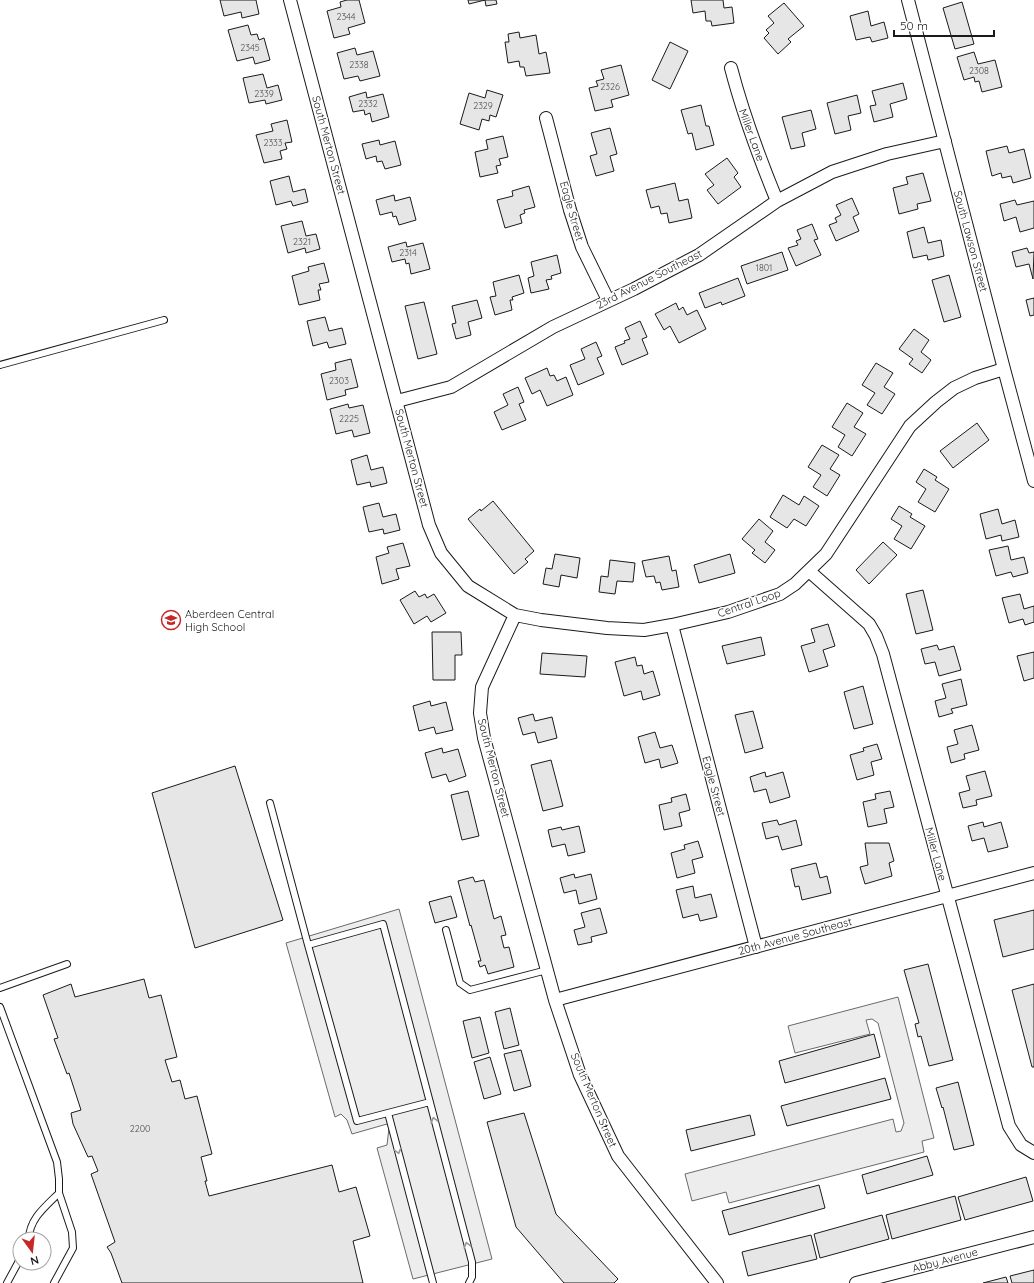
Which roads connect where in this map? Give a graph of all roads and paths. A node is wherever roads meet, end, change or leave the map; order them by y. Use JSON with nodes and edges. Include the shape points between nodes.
{"nodes":[{"id":1,"x":290,"y":0,"type":"edge"},
{"id":2,"x":908,"y":0,"type":"edge"},
{"id":3,"x":731,"y":68,"type":"dead end"},
{"id":4,"x":546,"y":118,"type":"dead end"},
{"id":5,"x":945,"y":140,"type":"junction"},
{"id":6,"x":777,"y":201,"type":"junction"},
{"id":7,"x":608,"y":300,"type":"junction"},
{"id":8,"x":164,"y":320,"type":"dead end"},
{"id":9,"x":0,"y":365,"type":"edge"},
{"id":10,"x":1004,"y":370,"type":"junction"},
{"id":11,"x":397,"y":401,"type":"junction"},
{"id":12,"x":1034,"y":481,"type":"edge"},
{"id":13,"x":809,"y":571,"type":"junction"},
{"id":14,"x":515,"y":615,"type":"junction"},
{"id":15,"x":672,"y":625,"type":"junction"},
{"id":16,"x":270,"y":803,"type":"dead end"},
{"id":17,"x":1034,"y":873,"type":"edge"},
{"id":18,"x":948,"y":896,"type":"junction"},
{"id":19,"x":446,"y":930,"type":"dead end"},
{"id":20,"x":308,"y":944,"type":"junction"},
{"id":21,"x":756,"y":947,"type":"junction"},
{"id":22,"x":67,"y":964,"type":"dead end"},
{"id":23,"x":547,"y":970,"type":"junction"},
{"id":24,"x":0,"y":988,"type":"edge"},
{"id":25,"x":555,"y":1000,"type":"junction"},
{"id":26,"x":0,"y":1007,"type":"edge"},
{"id":27,"x":430,"y":1102,"type":"junction"},
{"id":28,"x":388,"y":1113,"type":"junction"},
{"id":29,"x":1034,"y":1153,"type":"edge"},
{"id":30,"x":59,"y":1193,"type":"junction"},
{"id":31,"x":29,"y":1231,"type":"edge"},
{"id":32,"x":1034,"y":1237,"type":"edge"},
{"id":33,"x":14,"y":1271,"type":"edge"},
{"id":34,"x":7,"y":1283,"type":"edge"},
{"id":35,"x":54,"y":1283,"type":"edge"},
{"id":36,"x":433,"y":1283,"type":"edge"},
{"id":37,"x":469,"y":1283,"type":"edge"},
{"id":38,"x":717,"y":1283,"type":"edge"},
{"id":39,"x":856,"y":1283,"type":"edge"}],
"edges":[{"from":1,"to":11,"type":"street","name":"South Merton Street"},
{"from":2,"to":5,"type":"street","name":"South Lawson Street"},
{"from":3,"to":6,"type":"street","name":"Miller Lane","via":[[739,101]]},
{"from":4,"to":7,"type":"street","name":"Eagle Street","via":[[582,247]]},
{"from":5,"to":6,"type":"street","name":"23rd Avenue Southeast","via":[[887,154],[832,172]]},
{"from":5,"to":10,"type":"street","name":"South Lawson Street"},
{"from":6,"to":7,"type":"street","name":"23rd Avenue Southeast","via":[[699,255]]},
{"from":7,"to":11,"type":"street","name":"23rd Avenue Southeast","via":[[553,327],[451,387]]},
{"from":8,"to":9,"type":"lane"},
{"from":10,"to":12,"type":"street","name":"South Lawson Street"},
{"from":10,"to":13,"type":"street","name":"Central Loop","via":[[975,378],[954,388],[910,426],[841,534]]},
{"from":11,"to":14,"type":"street","name":"South Merton Street","via":[[429,525],[441,553],[468,586]]},
{"from":13,"to":15,"type":"street","name":"Central Loop","via":[[780,594],[728,612]]},
{"from":13,"to":18,"type":"street","name":"Miller Lane","via":[[869,624],[876,636]]},
{"from":14,"to":15,"type":"street","name":"Central Loop","via":[[607,628],[644,630]]},
{"from":14,"to":23,"type":"street","name":"South Merton Street","via":[[482,687],[480,713],[484,738]]},
{"from":15,"to":21,"type":"street","name":"Eagle Street"},
{"from":16,"to":20,"type":"lane"},
{"from":17,"to":18,"type":"street","name":"20th Avenue Southeast"},
{"from":18,"to":21,"type":"street","name":"20th Avenue Southeast"},
{"from":18,"to":29,"type":"street","name":"Miller Lane","via":[[1009,1126],[1021,1144]]},
{"from":19,"to":23,"type":"lane","via":[[460,983],[470,990]]},
{"from":20,"to":27,"type":"lane","via":[[383,924]]},
{"from":20,"to":28,"type":"lane","via":[[357,1121]]},
{"from":21,"to":25,"type":"street","name":"20th Avenue Southeast"},
{"from":22,"to":24,"type":"lane"},
{"from":23,"to":25,"type":"street","name":"South Merton Street"},
{"from":25,"to":38,"type":"street","name":"South Merton Street","via":[[580,1075],[618,1156]]},
{"from":26,"to":30,"type":"lane","via":[[57,1162]]},
{"from":27,"to":28,"type":"lane"},
{"from":37,"to":27,"type":"lane","one_way":true,"via":[[472,1277],[472,1262]]},
{"from":28,"to":36,"type":"lane","one_way":true},
{"from":30,"to":31,"type":"lane","via":[[34,1220]]},
{"from":30,"to":35,"type":"lane","via":[[72,1232],[73,1248]]},
{"from":32,"to":39,"type":"street","name":"Abby Avenue"},
{"from":33,"to":34,"type":"lane"}]}
